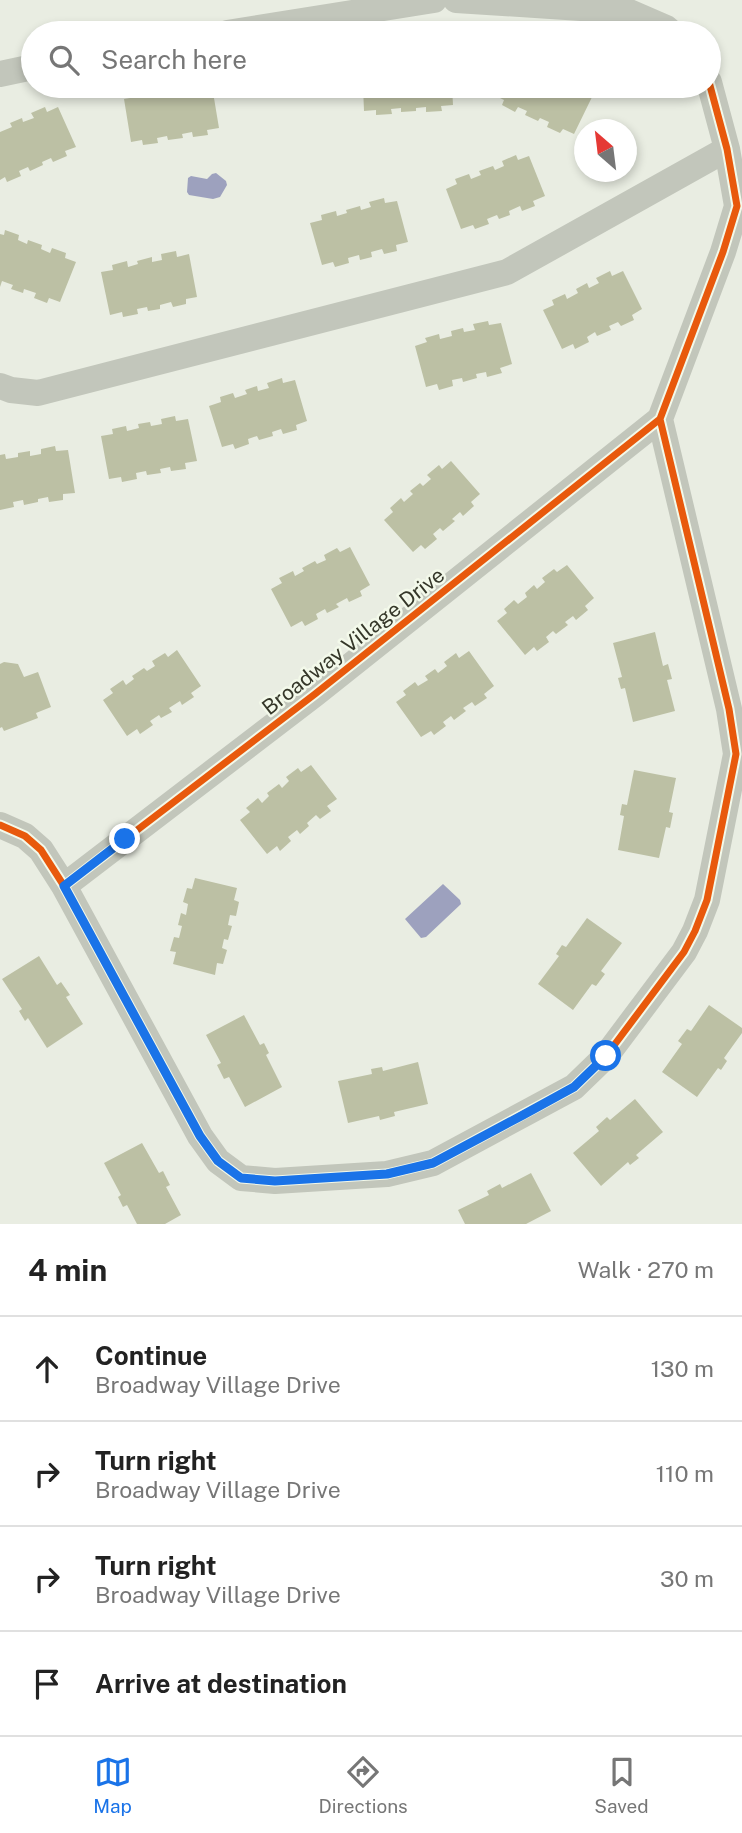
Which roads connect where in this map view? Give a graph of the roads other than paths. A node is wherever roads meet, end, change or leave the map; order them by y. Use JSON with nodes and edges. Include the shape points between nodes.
{"nodes":[{"id":1,"x":434,"y":0,"type":"edge"},
{"id":2,"x":456,"y":0,"type":"edge"},
{"id":3,"x":302,"y":21,"type":"edge"},
{"id":4,"x":650,"y":21,"type":"edge"},
{"id":5,"x":21,"y":70,"type":"edge"},
{"id":6,"x":0,"y":74,"type":"edge"},
{"id":7,"x":713,"y":98,"type":"edge"},
{"id":8,"x":727,"y":149,"type":"junction"},
{"id":9,"x":0,"y":386,"type":"edge"},
{"id":10,"x":660,"y":419,"type":"junction"},
{"id":11,"x":0,"y":825,"type":"edge"},
{"id":12,"x":64,"y":886,"type":"junction"}],
"edges":[{"from":1,"to":3,"type":"street"},
{"from":2,"to":4,"type":"street","via":[[627,11]]},
{"from":5,"to":6,"type":"street"},
{"from":7,"to":8,"type":"street"},
{"from":8,"to":9,"type":"street","via":[[507,272],[38,393]]},
{"from":8,"to":10,"type":"street","via":[[737,206]]},
{"from":10,"to":12,"type":"street","name":"Broadway Village Drive","via":[[315,694]]},
{"from":10,"to":12,"type":"street","via":[[736,754],[707,900],[695,930],[606,1056],[574,1087],[433,1163],[387,1174],[275,1181],[241,1178],[218,1161],[200,1136]]},
{"from":11,"to":12,"type":"street","via":[[25,836],[41,850]]}]}
